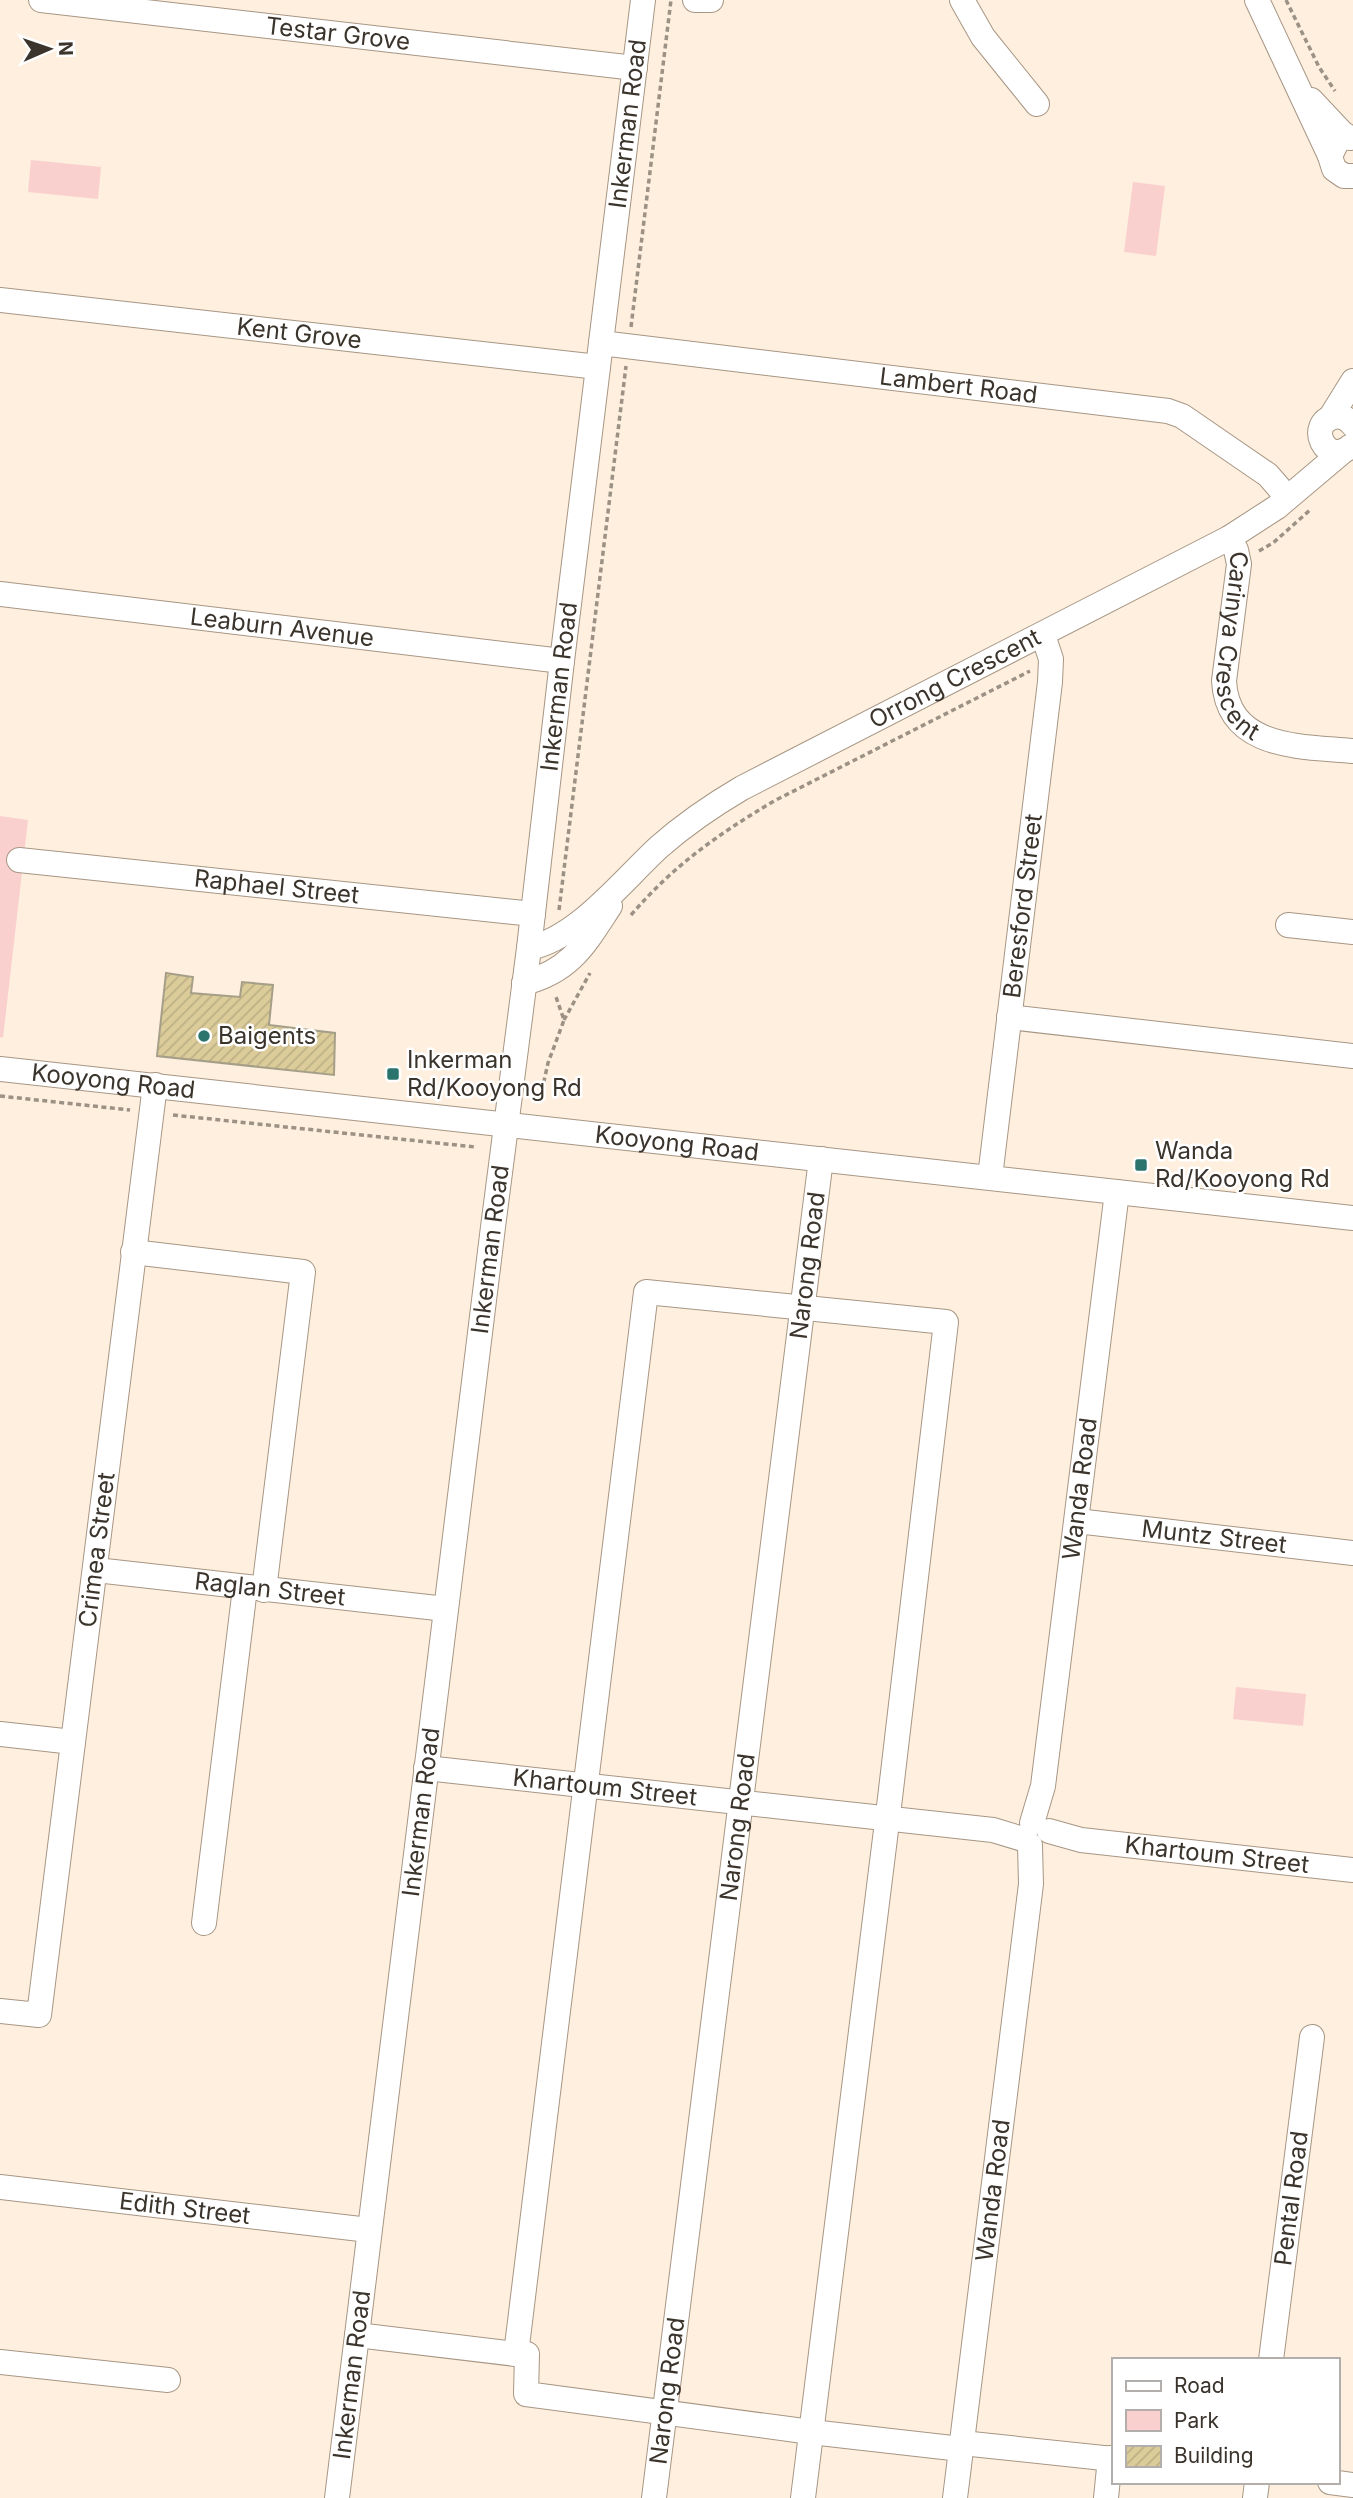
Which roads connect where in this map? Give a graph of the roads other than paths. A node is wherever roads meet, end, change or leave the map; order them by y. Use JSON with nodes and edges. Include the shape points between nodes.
{"nodes":[{"id":1,"x":41,"y":0,"type":"edge"},
{"id":2,"x":643,"y":0,"type":"edge"},
{"id":3,"x":695,"y":0,"type":"edge"},
{"id":4,"x":711,"y":0,"type":"edge"},
{"id":5,"x":962,"y":0,"type":"edge"},
{"id":6,"x":1257,"y":0,"type":"edge"},
{"id":7,"x":635,"y":68,"type":"junction"},
{"id":8,"x":1299,"y":86,"type":"junction"},
{"id":9,"x":1037,"y":104,"type":"dead end"},
{"id":10,"x":1351,"y":138,"type":"edge"},
{"id":11,"x":1344,"y":174,"type":"edge"},
{"id":12,"x":0,"y":300,"type":"edge"},
{"id":13,"x":601,"y":343,"type":"junction"},
{"id":14,"x":598,"y":368,"type":"junction"},
{"id":15,"x":1353,"y":381,"type":"edge"},
{"id":16,"x":1334,"y":428,"type":"edge"},
{"id":17,"x":1348,"y":450,"type":"edge"},
{"id":18,"x":1287,"y":497,"type":"junction"},
{"id":19,"x":1229,"y":538,"type":"junction"},
{"id":20,"x":0,"y":593,"type":"edge"},
{"id":21,"x":1042,"y":635,"type":"junction"},
{"id":22,"x":562,"y":661,"type":"junction"},
{"id":23,"x":1353,"y":751,"type":"edge"},
{"id":24,"x":19,"y":860,"type":"dead end"},
{"id":25,"x":632,"y":873,"type":"junction"},
{"id":26,"x":533,"y":914,"type":"junction"},
{"id":27,"x":1288,"y":925,"type":"dead end"},
{"id":28,"x":1353,"y":932,"type":"edge"},
{"id":29,"x":529,"y":948,"type":"junction"},
{"id":30,"x":524,"y":983,"type":"junction"},
{"id":31,"x":1009,"y":1017,"type":"junction"},
{"id":32,"x":1353,"y":1056,"type":"edge"},
{"id":33,"x":0,"y":1069,"type":"edge"},
{"id":34,"x":155,"y":1085,"type":"junction"},
{"id":35,"x":506,"y":1124,"type":"junction"},
{"id":36,"x":821,"y":1158,"type":"junction"},
{"id":37,"x":990,"y":1177,"type":"junction"},
{"id":38,"x":1117,"y":1192,"type":"junction"},
{"id":39,"x":1353,"y":1218,"type":"edge"},
{"id":40,"x":133,"y":1252,"type":"junction"},
{"id":41,"x":803,"y":1308,"type":"junction"},
{"id":42,"x":1077,"y":1521,"type":"junction"},
{"id":43,"x":1353,"y":1553,"type":"edge"},
{"id":44,"x":96,"y":1570,"type":"junction"},
{"id":45,"x":255,"y":1589,"type":"junction"},
{"id":46,"x":446,"y":1609,"type":"junction"},
{"id":47,"x":0,"y":1734,"type":"edge"},
{"id":48,"x":73,"y":1742,"type":"junction"},
{"id":49,"x":426,"y":1768,"type":"junction"},
{"id":50,"x":585,"y":1786,"type":"junction"},
{"id":51,"x":741,"y":1802,"type":"junction"},
{"id":52,"x":888,"y":1819,"type":"junction"},
{"id":53,"x":1038,"y":1835,"type":"junction"},
{"id":54,"x":1353,"y":1870,"type":"edge"},
{"id":55,"x":204,"y":1923,"type":"dead end"},
{"id":56,"x":0,"y":2011,"type":"edge"},
{"id":57,"x":1311,"y":2037,"type":"dead end"},
{"id":58,"x":0,"y":2187,"type":"edge"},
{"id":59,"x":369,"y":2230,"type":"junction"},
{"id":60,"x":357,"y":2334,"type":"junction"},
{"id":61,"x":516,"y":2354,"type":"junction"},
{"id":62,"x":1271,"y":2358,"type":"edge"},
{"id":63,"x":0,"y":2362,"type":"edge"},
{"id":64,"x":168,"y":2380,"type":"dead end"},
{"id":65,"x":664,"y":2412,"type":"junction"},
{"id":66,"x":811,"y":2432,"type":"junction"},
{"id":67,"x":962,"y":2446,"type":"junction"},
{"id":68,"x":1112,"y":2459,"type":"edge"},
{"id":69,"x":337,"y":2498,"type":"edge"},
{"id":70,"x":654,"y":2498,"type":"edge"},
{"id":71,"x":803,"y":2498,"type":"edge"},
{"id":72,"x":955,"y":2498,"type":"edge"},
{"id":73,"x":1106,"y":2498,"type":"edge"}],
"edges":[{"from":1,"to":7,"type":"street","name":"Testar Grove"},
{"from":2,"to":7,"type":"street","name":"Inkerman Road"},
{"from":3,"to":4,"type":"street"},
{"from":5,"to":9,"type":"street","via":[[983,37]]},
{"from":6,"to":8,"type":"street"},
{"from":7,"to":13,"type":"street","name":"Inkerman Road"},
{"from":8,"to":10,"type":"street"},
{"from":8,"to":11,"type":"street"},
{"from":10,"to":11,"type":"street","via":[[1336,143]]},
{"from":12,"to":14,"type":"street","name":"Kent Grove"},
{"from":13,"to":14,"type":"street","name":"Inkerman Road"},
{"from":13,"to":18,"type":"street","name":"Lambert Road","via":[[1168,411],[1268,475]]},
{"from":14,"to":22,"type":"street","name":"Inkerman Road"},
{"from":15,"to":16,"type":"street","name":"Orrong Crescent"},
{"from":16,"to":17,"type":"street","via":[[1331,451]]},
{"from":16,"to":18,"type":"street","name":"Orrong Crescent","via":[[1293,481]]},
{"from":17,"to":18,"type":"street","name":"Orrong Crescent"},
{"from":18,"to":19,"type":"street","name":"Orrong Crescent"},
{"from":19,"to":21,"type":"street","name":"Orrong Crescent"},
{"from":19,"to":23,"type":"street","name":"Carinya Crescent","via":[[1239,564],[1224,681],[1231,710],[1244,726],[1265,739]]},
{"from":20,"to":22,"type":"street","name":"Leaburn Avenue"},
{"from":21,"to":25,"type":"street","name":"Orrong Crescent","via":[[734,793],[688,823]]},
{"from":21,"to":31,"type":"street","name":"Beresford Street","via":[[1051,659]]},
{"from":22,"to":26,"type":"street","name":"Inkerman Road"},
{"from":24,"to":26,"type":"street","name":"Raphael Street"},
{"from":25,"to":29,"type":"street","name":"Orrong Crescent","via":[[577,925],[544,945]]},
{"from":25,"to":30,"type":"street","name":"Orrong Crescent","via":[[577,954],[554,973]]},
{"from":26,"to":29,"type":"street","name":"Inkerman Road"},
{"from":27,"to":28,"type":"street"},
{"from":29,"to":30,"type":"street","name":"Inkerman Road"},
{"from":30,"to":35,"type":"street","name":"Inkerman Road"},
{"from":31,"to":32,"type":"street"},
{"from":31,"to":37,"type":"street","name":"Beresford Street"},
{"from":33,"to":34,"type":"street","name":"Kooyong Road"},
{"from":34,"to":35,"type":"street","name":"Kooyong Road"},
{"from":34,"to":40,"type":"street","name":"Crimea Street"},
{"from":35,"to":36,"type":"street","name":"Kooyong Road"},
{"from":35,"to":46,"type":"street","name":"Inkerman Road"},
{"from":36,"to":37,"type":"street","name":"Kooyong Road"},
{"from":36,"to":41,"type":"street","name":"Narong Road"},
{"from":37,"to":38,"type":"street","name":"Kooyong Road"},
{"from":38,"to":39,"type":"street","name":"Kooyong Road"},
{"from":38,"to":42,"type":"street","name":"Wanda Road"},
{"from":40,"to":44,"type":"street","name":"Crimea Street"},
{"from":40,"to":45,"type":"street","via":[[303,1272]]},
{"from":41,"to":50,"type":"street","via":[[646,1292]]},
{"from":41,"to":51,"type":"street","name":"Narong Road"},
{"from":41,"to":52,"type":"street","via":[[946,1322]]},
{"from":42,"to":43,"type":"street","name":"Muntz Street"},
{"from":42,"to":53,"type":"street","name":"Wanda Road"},
{"from":44,"to":45,"type":"street","name":"Raglan Street"},
{"from":44,"to":48,"type":"street","name":"Crimea Street"},
{"from":45,"to":46,"type":"street","name":"Raglan Street"},
{"from":45,"to":55,"type":"street"},
{"from":46,"to":49,"type":"street","name":"Inkerman Road"},
{"from":47,"to":48,"type":"street"},
{"from":48,"to":56,"type":"street","name":"Crimea Street","via":[[40,2014]]},
{"from":49,"to":50,"type":"street","name":"Khartoum Street"},
{"from":49,"to":59,"type":"street","name":"Inkerman Road"},
{"from":50,"to":51,"type":"street","name":"Khartoum Street"},
{"from":50,"to":61,"type":"street"},
{"from":51,"to":52,"type":"street","name":"Khartoum Street"},
{"from":51,"to":65,"type":"street","name":"Narong Road"},
{"from":52,"to":53,"type":"street","name":"Khartoum Street"},
{"from":52,"to":66,"type":"street"},
{"from":53,"to":54,"type":"street","name":"Khartoum Street"},
{"from":53,"to":67,"type":"street","name":"Wanda Road"},
{"from":57,"to":62,"type":"street","name":"Pental Road"},
{"from":58,"to":59,"type":"street","name":"Edith Street"},
{"from":59,"to":60,"type":"street","name":"Inkerman Road"},
{"from":60,"to":61,"type":"street"},
{"from":60,"to":69,"type":"street","name":"Inkerman Road"},
{"from":61,"to":65,"type":"street","via":[[527,2354],[526,2394]]},
{"from":63,"to":64,"type":"street"},
{"from":65,"to":66,"type":"street"},
{"from":65,"to":70,"type":"street","name":"Narong Road"},
{"from":66,"to":67,"type":"street"},
{"from":66,"to":71,"type":"street"},
{"from":67,"to":68,"type":"street"},
{"from":67,"to":72,"type":"street","name":"Wanda Road"},
{"from":68,"to":73,"type":"street"}]}
